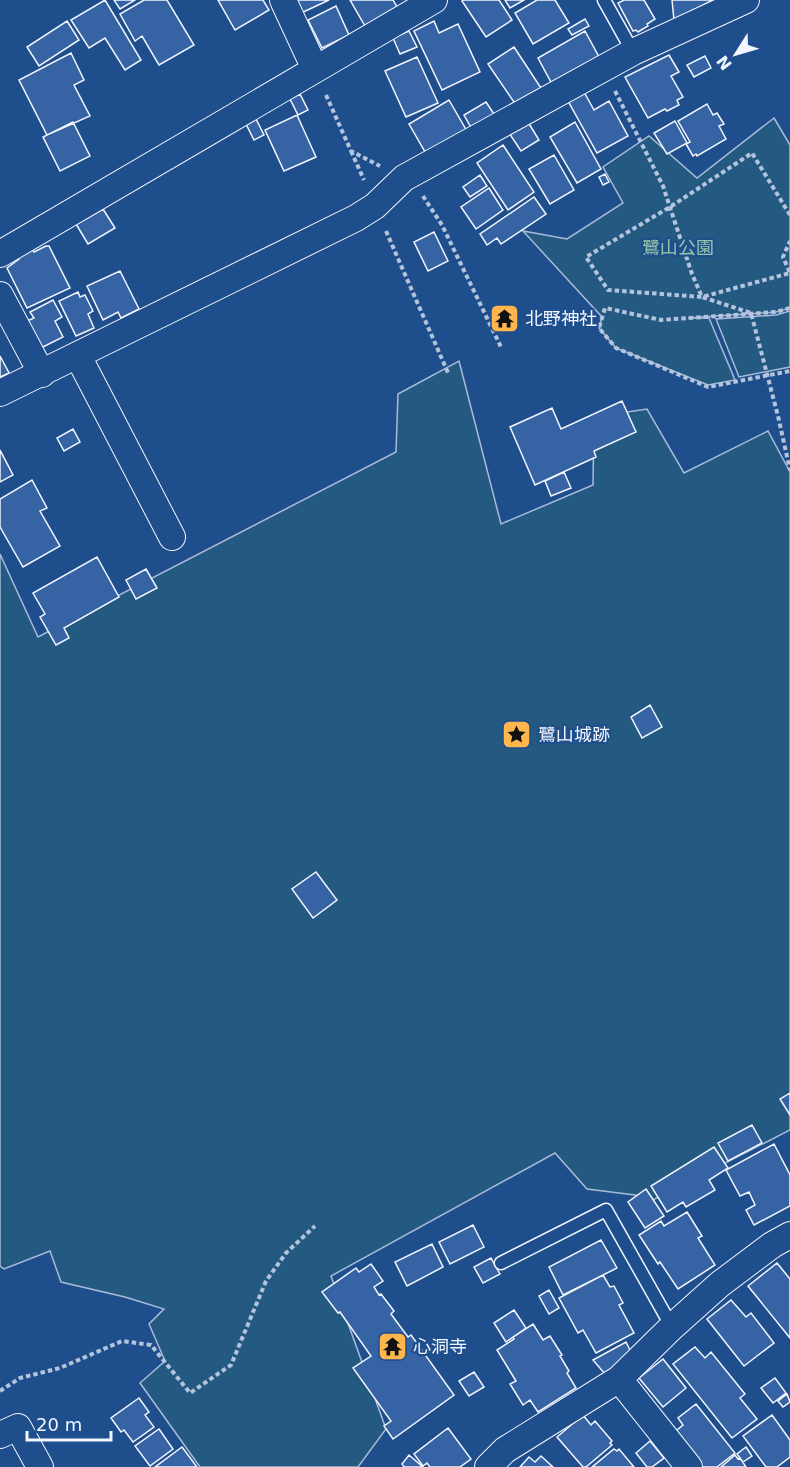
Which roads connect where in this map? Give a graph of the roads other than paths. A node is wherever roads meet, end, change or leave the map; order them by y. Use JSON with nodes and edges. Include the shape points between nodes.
{"nodes":[{"id":1,"x":283,"y":0,"type":"edge"},
{"id":2,"x":434,"y":0,"type":"edge"},
{"id":3,"x":604,"y":0,"type":"edge"},
{"id":4,"x":746,"y":0,"type":"edge"},
{"id":5,"x":633,"y":51,"type":"junction"},
{"id":6,"x":315,"y":69,"type":"junction"},
{"id":7,"x":0,"y":254,"type":"edge"},
{"id":8,"x":0,"y":295,"type":"edge"},
{"id":9,"x":78,"y":356,"type":"junction"},
{"id":10,"x":42,"y":374,"type":"junction"},
{"id":11,"x":0,"y":393,"type":"edge"},
{"id":12,"x":172,"y":537,"type":"dead end"},
{"id":13,"x":790,"y":1234,"type":"edge"},
{"id":14,"x":501,"y":1263,"type":"dead end"},
{"id":15,"x":672,"y":1327,"type":"junction"},
{"id":16,"x":619,"y":1379,"type":"junction"},
{"id":17,"x":0,"y":1435,"type":"edge"},
{"id":18,"x":40,"y":1467,"type":"edge"},
{"id":19,"x":488,"y":1467,"type":"edge"},
{"id":20,"x":689,"y":1467,"type":"edge"}],
"edges":[{"from":1,"to":6,"type":"street"},
{"from":2,"to":6,"type":"street"},
{"from":3,"to":5,"type":"lane"},
{"from":4,"to":5,"type":"street"},
{"from":5,"to":9,"type":"street","via":[[404,178],[356,218]]},
{"from":6,"to":7,"type":"street"},
{"from":8,"to":10,"type":"street"},
{"from":9,"to":10,"type":"street"},
{"from":9,"to":12,"type":"street"},
{"from":10,"to":11,"type":"street"},
{"from":13,"to":15,"type":"street","via":[[720,1284]]},
{"from":14,"to":15,"type":"lane","via":[[606,1210]]},
{"from":15,"to":16,"type":"street"},
{"from":16,"to":19,"type":"street","via":[[505,1450]]},
{"from":16,"to":20,"type":"street"},
{"from":17,"to":18,"type":"street","via":[[18,1428]]}]}
